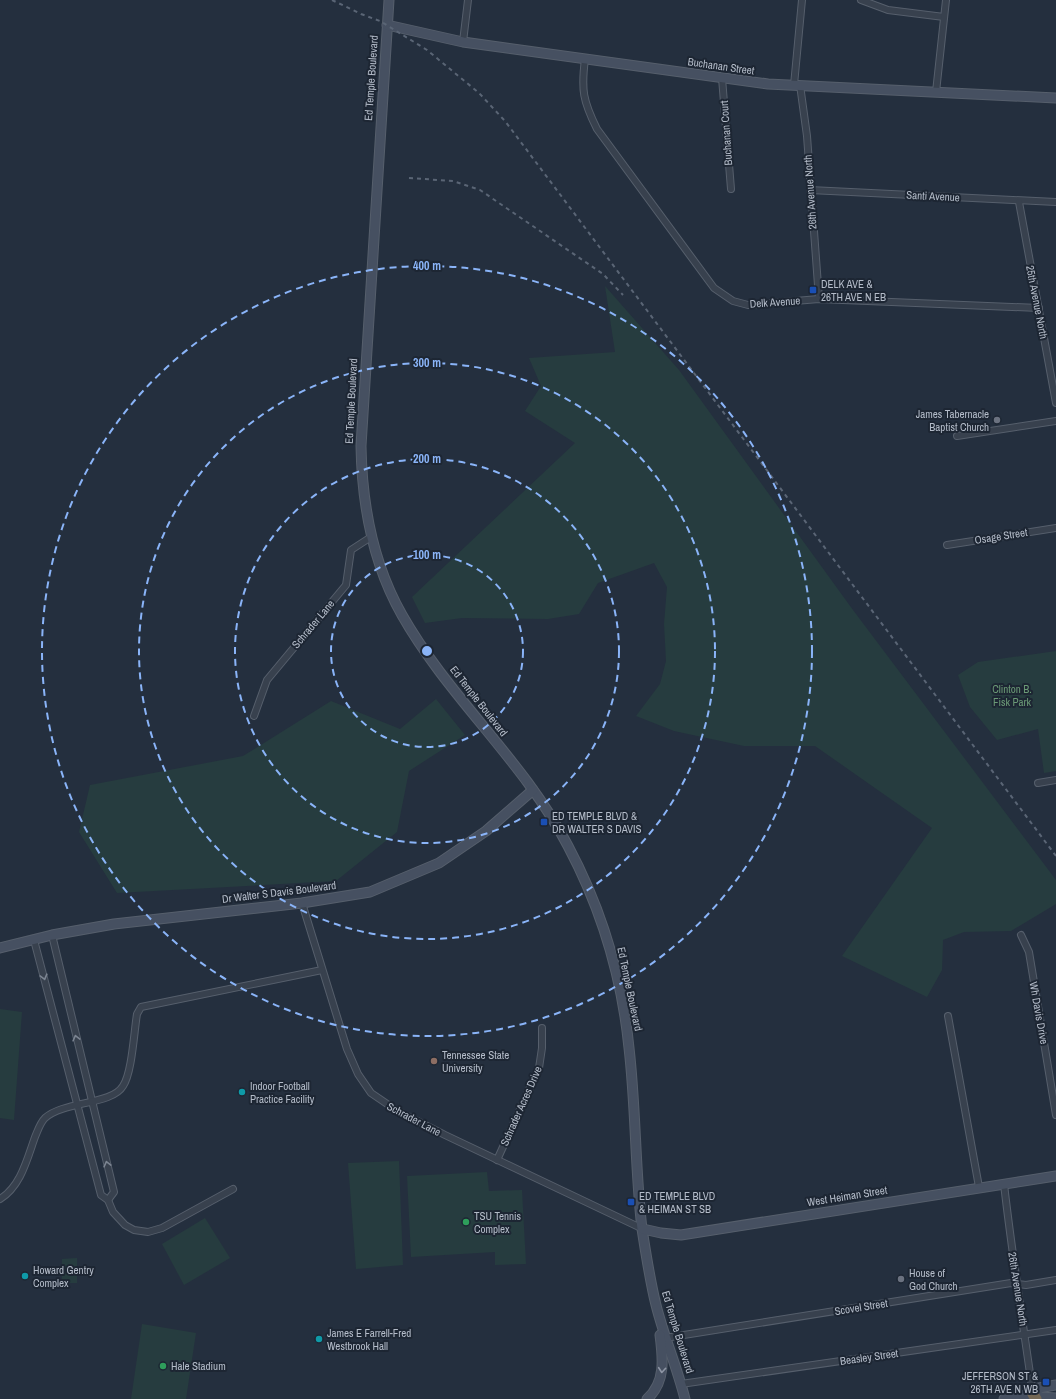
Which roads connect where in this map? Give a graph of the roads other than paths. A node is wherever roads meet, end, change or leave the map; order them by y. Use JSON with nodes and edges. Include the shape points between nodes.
{"nodes":[{"id":1,"x":389,"y":0,"type":"edge"},
{"id":2,"x":468,"y":0,"type":"edge"},
{"id":3,"x":802,"y":0,"type":"edge"},
{"id":4,"x":861,"y":0,"type":"edge"},
{"id":5,"x":946,"y":0,"type":"edge"},
{"id":6,"x":944,"y":17,"type":"junction"},
{"id":7,"x":387,"y":25,"type":"junction"},
{"id":8,"x":463,"y":42,"type":"junction"},
{"id":9,"x":585,"y":60,"type":"junction"},
{"id":10,"x":722,"y":78,"type":"junction"},
{"id":11,"x":797,"y":85,"type":"junction"},
{"id":12,"x":936,"y":92,"type":"junction"},
{"id":13,"x":1056,"y":98,"type":"edge"},
{"id":14,"x":731,"y":189,"type":"dead end"},
{"id":15,"x":810,"y":190,"type":"junction"},
{"id":16,"x":1019,"y":202,"type":"junction"},
{"id":17,"x":1056,"y":202,"type":"edge"},
{"id":18,"x":819,"y":299,"type":"junction"},
{"id":19,"x":1039,"y":308,"type":"junction"},
{"id":20,"x":1056,"y":403,"type":"edge"},
{"id":21,"x":1056,"y":421,"type":"edge"},
{"id":22,"x":957,"y":436,"type":"dead end"},
{"id":23,"x":1056,"y":528,"type":"edge"},
{"id":24,"x":371,"y":537,"type":"junction"},
{"id":25,"x":947,"y":545,"type":"dead end"},
{"id":26,"x":254,"y":716,"type":"dead end"},
{"id":27,"x":1056,"y":780,"type":"edge"},
{"id":28,"x":1038,"y":783,"type":"dead end"},
{"id":29,"x":533,"y":790,"type":"junction"},
{"id":30,"x":302,"y":903,"type":"junction"},
{"id":31,"x":52,"y":935,"type":"junction"},
{"id":32,"x":1021,"y":935,"type":"dead end"},
{"id":33,"x":34,"y":940,"type":"junction"},
{"id":34,"x":0,"y":948,"type":"edge"},
{"id":35,"x":322,"y":970,"type":"junction"},
{"id":36,"x":948,"y":1016,"type":"dead end"},
{"id":37,"x":542,"y":1028,"type":"dead end"},
{"id":38,"x":91,"y":1100,"type":"junction"},
{"id":39,"x":77,"y":1104,"type":"junction"},
{"id":40,"x":1056,"y":1115,"type":"edge"},
{"id":41,"x":497,"y":1160,"type":"junction"},
{"id":42,"x":1056,"y":1176,"type":"edge"},
{"id":43,"x":1004,"y":1184,"type":"junction"},
{"id":44,"x":979,"y":1187,"type":"junction"},
{"id":45,"x":233,"y":1189,"type":"dead end"},
{"id":46,"x":0,"y":1199,"type":"edge"},
{"id":47,"x":108,"y":1200,"type":"junction"},
{"id":48,"x":642,"y":1229,"type":"junction"},
{"id":49,"x":1056,"y":1280,"type":"edge"},
{"id":50,"x":1016,"y":1282,"type":"junction"},
{"id":51,"x":655,"y":1304,"type":"junction"},
{"id":52,"x":1056,"y":1330,"type":"edge"},
{"id":53,"x":1025,"y":1335,"type":"junction"},
{"id":54,"x":665,"y":1338,"type":"junction"},
{"id":55,"x":681,"y":1384,"type":"junction"},
{"id":56,"x":1056,"y":1385,"type":"edge"},
{"id":57,"x":1034,"y":1396,"type":"edge"},
{"id":58,"x":1056,"y":1398,"type":"edge"},
{"id":59,"x":647,"y":1399,"type":"edge"},
{"id":60,"x":685,"y":1399,"type":"edge"},
{"id":61,"x":1004,"y":1399,"type":"edge"}],
"edges":[{"from":1,"to":7,"type":"main road","name":"Ed Temple Boulevard"},
{"from":2,"to":8,"type":"street"},
{"from":3,"to":11,"type":"street","name":"26th Avenue North"},
{"from":4,"to":6,"type":"street","via":[[888,10]]},
{"from":5,"to":6,"type":"street"},
{"from":6,"to":12,"type":"street"},
{"from":7,"to":8,"type":"main road","name":"Buchanan Street"},
{"from":7,"to":24,"type":"main road","name":"Ed Temple Boulevard","via":[[361,446],[362,482]]},
{"from":8,"to":9,"type":"main road","name":"Buchanan Street"},
{"from":9,"to":10,"type":"main road","name":"Buchanan Street"},
{"from":9,"to":18,"type":"street","name":"Delk Avenue","via":[[582,83],[585,105],[597,129],[714,288],[733,301],[748,304]]},
{"from":10,"to":11,"type":"main road","name":"Buchanan Street"},
{"from":10,"to":14,"type":"street","name":"Buchanan Court"},
{"from":11,"to":12,"type":"main road","name":"Buchanan Street"},
{"from":11,"to":15,"type":"street","name":"26th Avenue North","via":[[807,136]]},
{"from":12,"to":13,"type":"main road","name":"Buchanan Street"},
{"from":15,"to":16,"type":"street","name":"Santi Avenue"},
{"from":15,"to":18,"type":"street","name":"26th Avenue North"},
{"from":16,"to":17,"type":"street","name":"Santi Avenue"},
{"from":16,"to":19,"type":"street","name":"25th Avenue North"},
{"from":18,"to":19,"type":"street","name":"Delk Avenue"},
{"from":19,"to":20,"type":"street","name":"25th Avenue North"},
{"from":21,"to":22,"type":"street"},
{"from":23,"to":25,"type":"street","name":"Osage Street"},
{"from":24,"to":26,"type":"street","name":"Schrader Lane","via":[[351,550],[346,585],[267,680]]},
{"from":24,"to":29,"type":"main road","name":"Ed Temple Boulevard","via":[[380,567],[401,613],[419,643]]},
{"from":27,"to":28,"type":"street"},
{"from":29,"to":30,"type":"main road","name":"Dr Walter S Davis Boulevard","via":[[486,831],[439,862],[370,892]]},
{"from":29,"to":48,"type":"main road","name":"Ed Temple Boulevard","via":[[567,844],[587,886],[617,974],[630,1049]]},
{"from":30,"to":31,"type":"main road","name":"Dr Walter S Davis Boulevard","via":[[114,924]]},
{"from":30,"to":35,"type":"street","name":"Schrader Lane"},
{"from":31,"to":33,"type":"main road","name":"Dr Walter S Davis Boulevard"},
{"from":38,"to":31,"type":"street","one_way":true},
{"from":32,"to":40,"type":"street","name":"Wh Davis Drive","via":[[1029,952]]},
{"from":33,"to":34,"type":"main road","name":"Dr Walter S Davis Boulevard"},
{"from":33,"to":39,"type":"street","one_way":true},
{"from":35,"to":38,"type":"street","via":[[143,1005],[137,1014],[124,1085],[118,1092]]},
{"from":35,"to":41,"type":"street","name":"Schrader Lane","via":[[351,1060],[371,1092],[396,1110]]},
{"from":36,"to":44,"type":"street"},
{"from":37,"to":41,"type":"street","name":"Schrader Acres Drive","via":[[539,1068]]},
{"from":38,"to":39,"type":"street"},
{"from":47,"to":38,"type":"street","one_way":true,"via":[[114,1192]]},
{"from":39,"to":46,"type":"street","via":[[52,1113],[42,1121],[19,1180],[9,1193]]},
{"from":39,"to":47,"type":"street","via":[[101,1195]]},
{"from":41,"to":48,"type":"street","name":"Schrader Lane"},
{"from":42,"to":43,"type":"main road","name":"West Heiman Street"},
{"from":43,"to":44,"type":"main road","name":"West Heiman Street"},
{"from":43,"to":50,"type":"street","name":"26th Avenue North"},
{"from":44,"to":48,"type":"main road","name":"West Heiman Street","via":[[681,1234]]},
{"from":45,"to":47,"type":"street","via":[[162,1228],[148,1232],[134,1230],[125,1225],[113,1212]]},
{"from":48,"to":51,"type":"main road","name":"Ed Temple Boulevard"},
{"from":49,"to":50,"type":"street","name":"Scovel Street","via":[[1026,1285]]},
{"from":50,"to":53,"type":"street","name":"26th Avenue North"},
{"from":50,"to":54,"type":"street","name":"Scovel Street"},
{"from":51,"to":54,"type":"main road","name":"Ed Temple Boulevard"},
{"from":51,"to":59,"type":"main road","one_way":true,"via":[[663,1372],[658,1385]]},
{"from":52,"to":53,"type":"street","name":"Beasley Street"},
{"from":53,"to":55,"type":"street","name":"Beasley Street"},
{"from":53,"to":57,"type":"street","name":"26th Avenue North"},
{"from":54,"to":55,"type":"main road","name":"Ed Temple Boulevard"},
{"from":55,"to":60,"type":"main road","name":"Ed Temple Boulevard"},
{"from":56,"to":57,"type":"main road","via":[[1039,1388]]},
{"from":57,"to":58,"type":"main road"},
{"from":57,"to":61,"type":"main road"}]}
